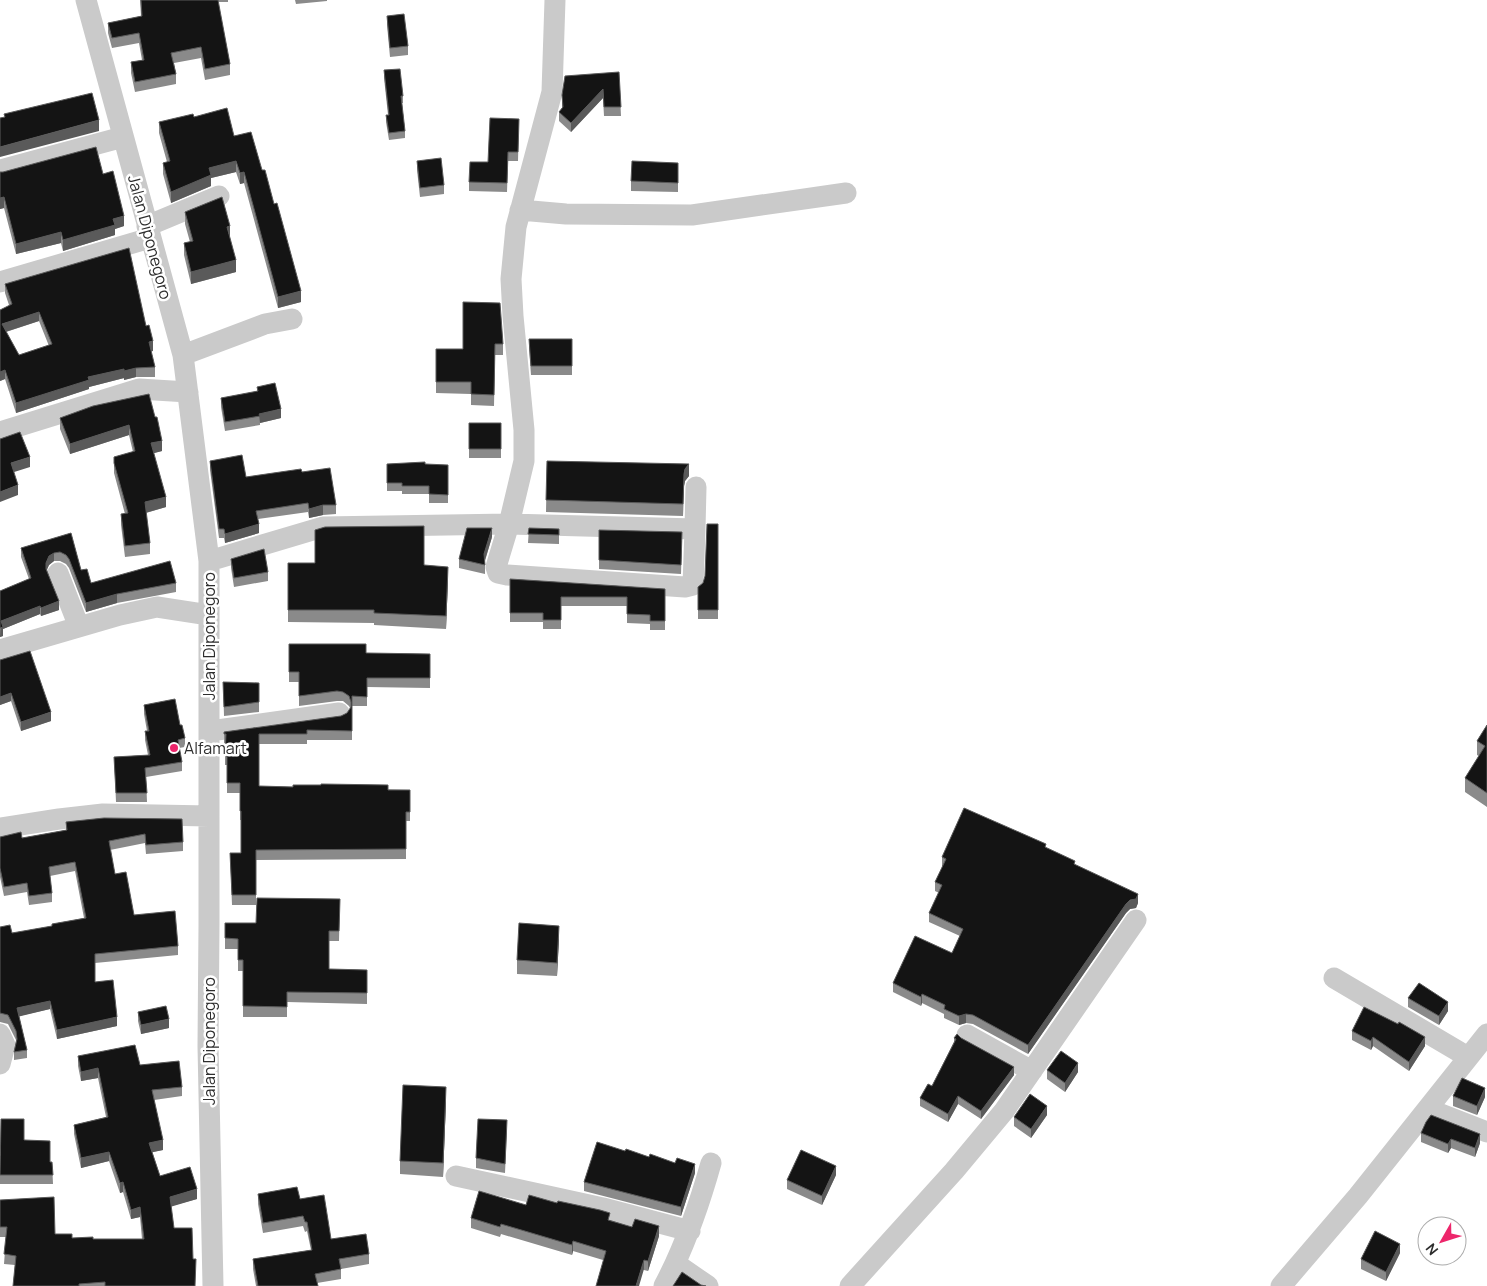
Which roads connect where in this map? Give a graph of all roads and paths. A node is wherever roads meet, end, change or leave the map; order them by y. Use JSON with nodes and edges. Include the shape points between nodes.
{"nodes":[{"id":1,"x":86,"y":0,"type":"edge"},
{"id":2,"x":555,"y":0,"type":"edge"},
{"id":3,"x":123,"y":137,"type":"junction"},
{"id":4,"x":0,"y":170,"type":"edge"},
{"id":5,"x":846,"y":193,"type":"dead end"},
{"id":6,"x":219,"y":196,"type":"edge"},
{"id":7,"x":520,"y":210,"type":"junction"},
{"id":8,"x":148,"y":232,"type":"junction"},
{"id":9,"x":0,"y":282,"type":"edge"},
{"id":10,"x":292,"y":318,"type":"dead end"},
{"id":11,"x":183,"y":355,"type":"junction"},
{"id":12,"x":188,"y":392,"type":"junction"},
{"id":13,"x":0,"y":432,"type":"edge"},
{"id":14,"x":696,"y":487,"type":"dead end"},
{"id":15,"x":509,"y":524,"type":"junction"},
{"id":16,"x":695,"y":529,"type":"junction"},
{"id":17,"x":209,"y":561,"type":"junction"},
{"id":18,"x":58,"y":573,"type":"dead end"},
{"id":19,"x":209,"y":615,"type":"junction"},
{"id":20,"x":79,"y":627,"type":"junction"},
{"id":21,"x":0,"y":650,"type":"edge"},
{"id":22,"x":339,"y":713,"type":"dead end"},
{"id":23,"x":210,"y":730,"type":"junction"},
{"id":24,"x":209,"y":816,"type":"junction"},
{"id":25,"x":0,"y":828,"type":"edge"},
{"id":26,"x":1136,"y":920,"type":"dead end"},
{"id":27,"x":1334,"y":978,"type":"dead end"},
{"id":28,"x":0,"y":1034,"type":"edge"},
{"id":29,"x":1487,"y":1034,"type":"edge"},
{"id":30,"x":967,"y":1035,"type":"dead end"},
{"id":31,"x":1475,"y":1056,"type":"edge"},
{"id":32,"x":0,"y":1064,"type":"edge"},
{"id":33,"x":1032,"y":1071,"type":"junction"},
{"id":34,"x":1428,"y":1109,"type":"junction"},
{"id":35,"x":1487,"y":1132,"type":"edge"},
{"id":36,"x":711,"y":1163,"type":"dead end"},
{"id":37,"x":456,"y":1176,"type":"dead end"},
{"id":38,"x":690,"y":1230,"type":"junction"},
{"id":39,"x":676,"y":1264,"type":"junction"},
{"id":40,"x":214,"y":1286,"type":"edge"},
{"id":41,"x":664,"y":1286,"type":"edge"},
{"id":42,"x":708,"y":1286,"type":"edge"},
{"id":43,"x":850,"y":1286,"type":"edge"},
{"id":44,"x":1281,"y":1286,"type":"edge"}],
"edges":[{"from":1,"to":3,"type":"street","name":"Jalan Diponegoro"},
{"from":2,"to":7,"type":"street","via":[[552,92]]},
{"from":3,"to":4,"type":"street"},
{"from":3,"to":8,"type":"street","name":"Jalan Diponegoro"},
{"from":5,"to":7,"type":"street","via":[[692,215],[566,214]]},
{"from":6,"to":8,"type":"street"},
{"from":7,"to":15,"type":"street","via":[[511,279],[524,461]]},
{"from":8,"to":9,"type":"street"},
{"from":8,"to":11,"type":"street","name":"Jalan Diponegoro"},
{"from":10,"to":11,"type":"street","via":[[265,324]]},
{"from":11,"to":12,"type":"street","name":"Jalan Diponegoro"},
{"from":12,"to":13,"type":"street","via":[[139,389]]},
{"from":12,"to":17,"type":"street","name":"Jalan Diponegoro"},
{"from":14,"to":16,"type":"street"},
{"from":15,"to":16,"type":"street"},
{"from":15,"to":16,"type":"street","via":[[496,567],[498,572],[685,586],[693,585],[694,581]]},
{"from":15,"to":17,"type":"street","via":[[323,526]]},
{"from":17,"to":19,"type":"street","name":"Jalan Diponegoro"},
{"from":18,"to":20,"type":"street"},
{"from":19,"to":20,"type":"street","via":[[157,607]]},
{"from":19,"to":23,"type":"street","name":"Jalan Diponegoro"},
{"from":20,"to":21,"type":"street"},
{"from":22,"to":23,"type":"street"},
{"from":23,"to":24,"type":"street","name":"Jalan Diponegoro"},
{"from":24,"to":25,"type":"street","via":[[103,814]]},
{"from":24,"to":40,"type":"street","name":"Jalan Diponegoro","via":[[208,1046]]},
{"from":26,"to":33,"type":"street"},
{"from":27,"to":31,"type":"street"},
{"from":28,"to":32,"type":"street","via":[[5,1045]]},
{"from":29,"to":31,"type":"street"},
{"from":30,"to":33,"type":"street"},
{"from":31,"to":34,"type":"street"},
{"from":33,"to":43,"type":"street","via":[[1004,1111],[954,1171]]},
{"from":34,"to":35,"type":"street"},
{"from":34,"to":44,"type":"street"},
{"from":36,"to":38,"type":"street"},
{"from":37,"to":38,"type":"street"},
{"from":38,"to":39,"type":"street"},
{"from":39,"to":41,"type":"street"},
{"from":39,"to":42,"type":"street"}]}
